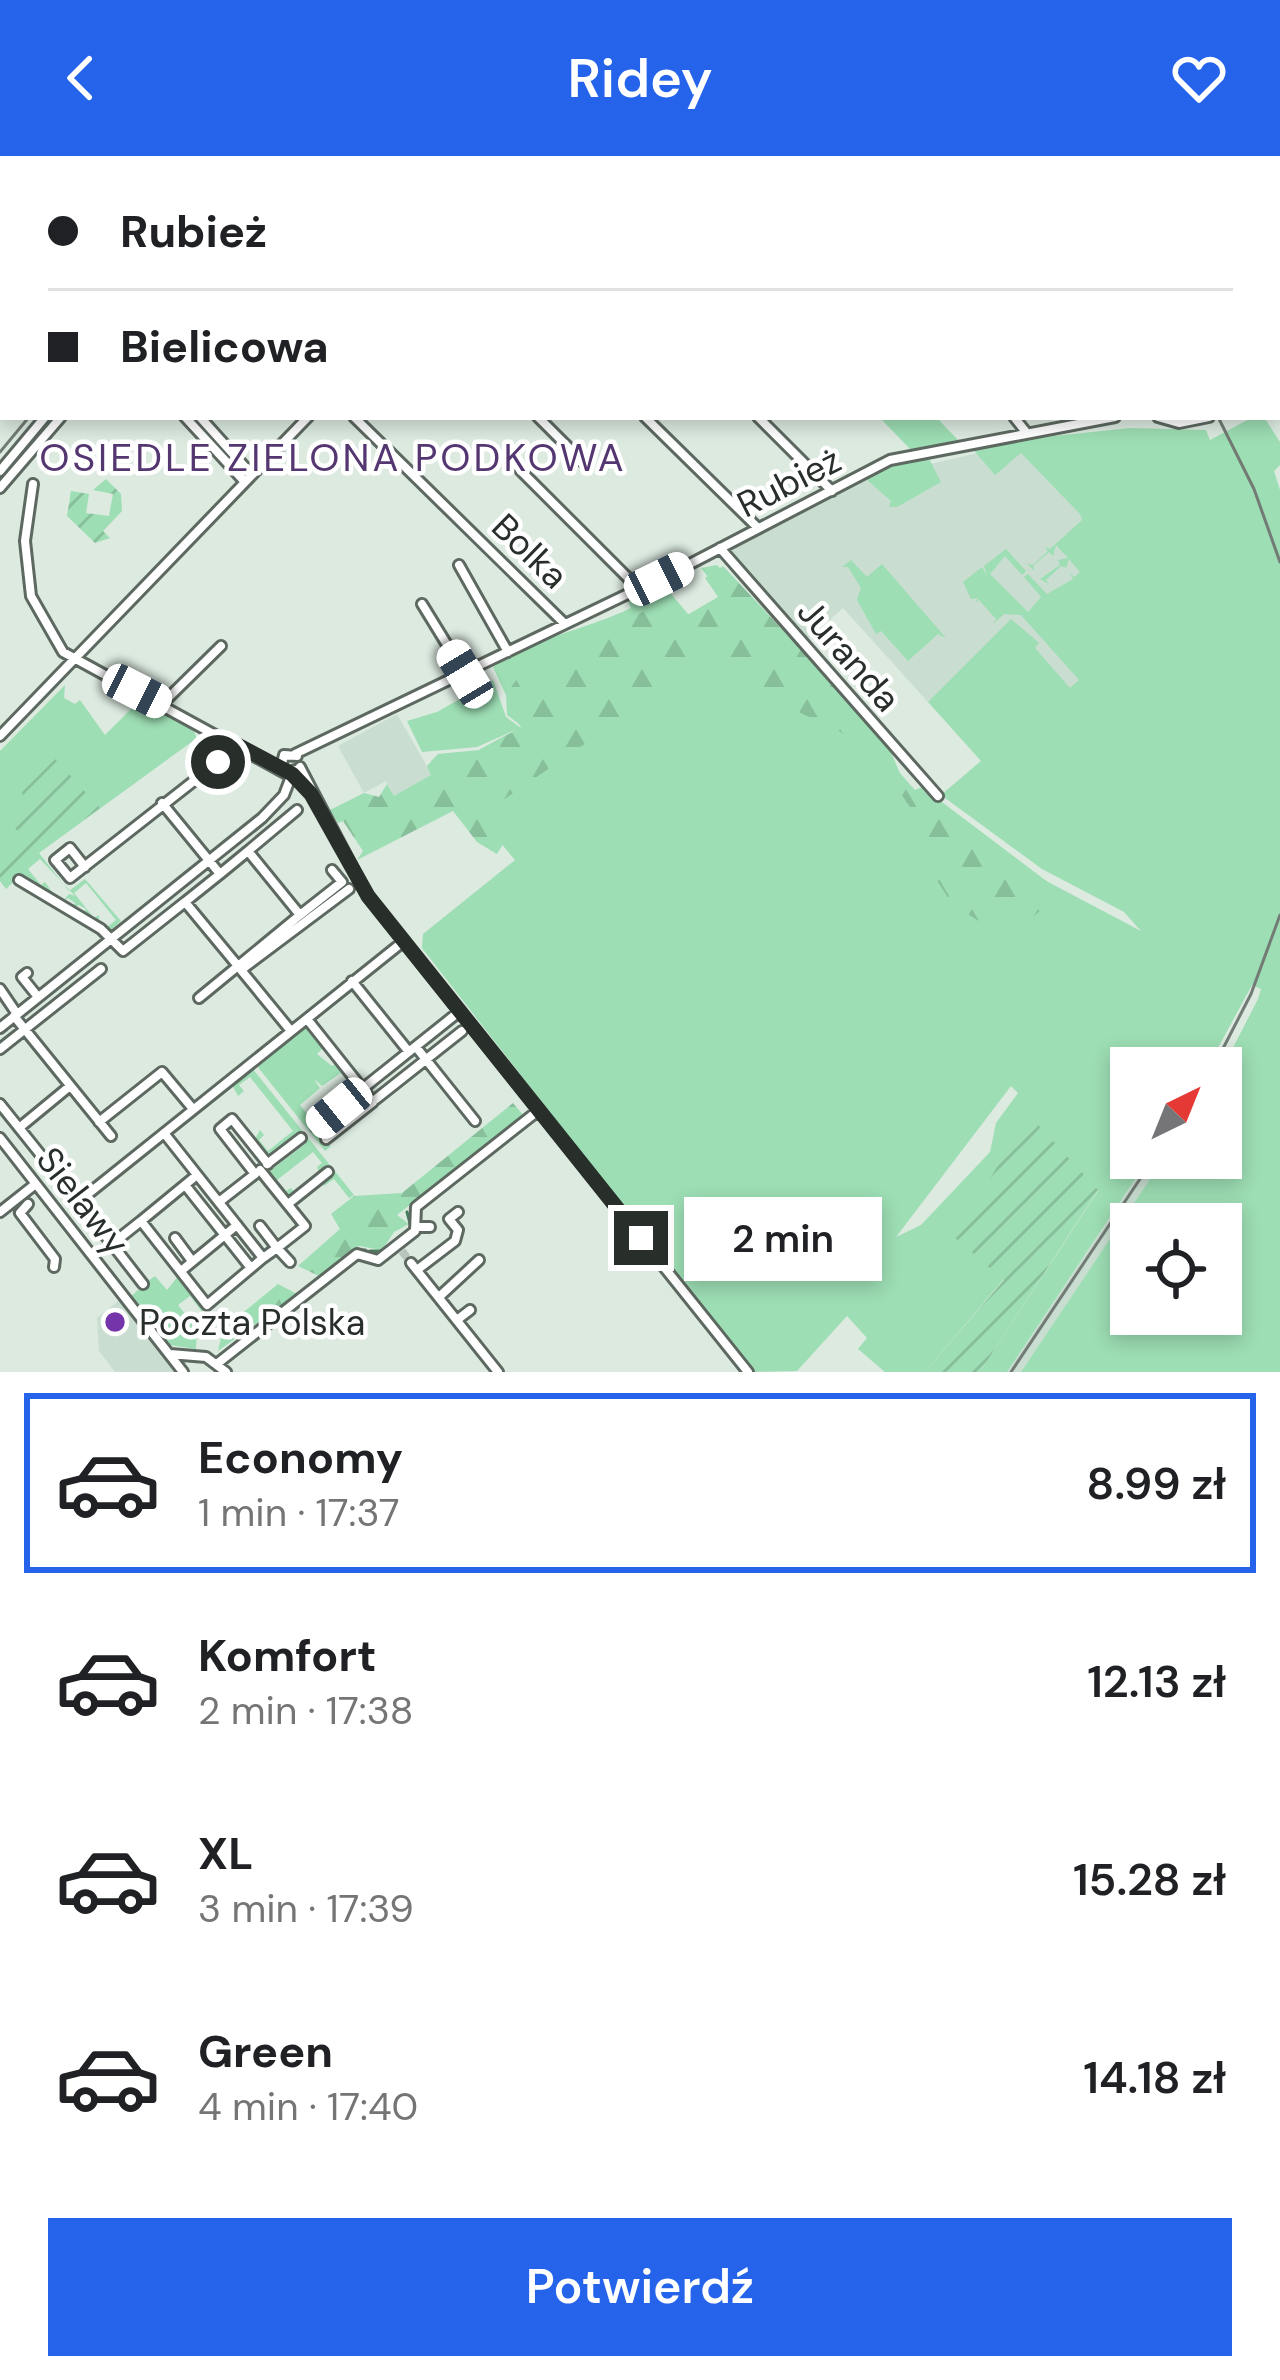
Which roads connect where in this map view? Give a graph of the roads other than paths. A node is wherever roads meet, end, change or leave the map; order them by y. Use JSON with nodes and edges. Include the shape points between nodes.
{"nodes":[{"id":1,"x":42,"y":420,"type":"edge"},
{"id":2,"x":58,"y":420,"type":"edge"},
{"id":3,"x":188,"y":420,"type":"edge"},
{"id":4,"x":202,"y":420,"type":"edge"},
{"id":5,"x":305,"y":420,"type":"edge"},
{"id":6,"x":357,"y":420,"type":"edge"},
{"id":7,"x":541,"y":420,"type":"edge"},
{"id":8,"x":648,"y":420,"type":"edge"},
{"id":9,"x":761,"y":420,"type":"edge"},
{"id":10,"x":1016,"y":420,"type":"edge"},
{"id":11,"x":1096,"y":420,"type":"edge"},
{"id":12,"x":1026,"y":432,"type":"junction"},
{"id":13,"x":583,"y":462,"type":"dead end"},
{"id":14,"x":0,"y":471,"type":"edge"},
{"id":15,"x":521,"y":472,"type":"dead end"},
{"id":16,"x":248,"y":478,"type":"junction"},
{"id":17,"x":33,"y":484,"type":"dead end"},
{"id":18,"x":0,"y":488,"type":"edge"},
{"id":19,"x":832,"y":491,"type":"junction"},
{"id":20,"x":758,"y":528,"type":"junction"},
{"id":21,"x":720,"y":548,"type":"junction"},
{"id":22,"x":459,"y":565,"type":"dead end"},
{"id":23,"x":639,"y":589,"type":"junction"},
{"id":24,"x":422,"y":604,"type":"dead end"},
{"id":25,"x":565,"y":624,"type":"junction"},
{"id":26,"x":221,"y":646,"type":"dead end"},
{"id":27,"x":508,"y":652,"type":"junction"},
{"id":28,"x":76,"y":658,"type":"junction"},
{"id":29,"x":465,"y":674,"type":"junction"},
{"id":30,"x":162,"y":704,"type":"junction"},
{"id":31,"x":0,"y":736,"type":"edge"},
{"id":32,"x":230,"y":741,"type":"junction"},
{"id":33,"x":321,"y":746,"type":"junction"},
{"id":34,"x":257,"y":754,"type":"junction"},
{"id":35,"x":290,"y":754,"type":"junction"},
{"id":36,"x":291,"y":769,"type":"junction"},
{"id":37,"x":309,"y":792,"type":"junction"},
{"id":38,"x":285,"y":793,"type":"junction"},
{"id":39,"x":938,"y":796,"type":"dead end"},
{"id":40,"x":162,"y":803,"type":"junction"},
{"id":41,"x":273,"y":807,"type":"junction"},
{"id":42,"x":297,"y":810,"type":"dead end"},
{"id":43,"x":248,"y":851,"type":"junction"},
{"id":44,"x":209,"y":860,"type":"junction"},
{"id":45,"x":85,"y":867,"type":"dead end"},
{"id":46,"x":332,"y":870,"type":"dead end"},
{"id":47,"x":220,"y":874,"type":"junction"},
{"id":48,"x":19,"y":880,"type":"dead end"},
{"id":49,"x":349,"y":889,"type":"dead end"},
{"id":50,"x":185,"y":902,"type":"junction"},
{"id":51,"x":300,"y":915,"type":"junction"},
{"id":52,"x":110,"y":940,"type":"junction"},
{"id":53,"x":404,"y":941,"type":"junction"},
{"id":54,"x":238,"y":966,"type":"junction"},
{"id":55,"x":100,"y":969,"type":"dead end"},
{"id":56,"x":27,"y":973,"type":"dead end"},
{"id":57,"x":352,"y":981,"type":"junction"},
{"id":58,"x":0,"y":989,"type":"edge"},
{"id":59,"x":38,"y":998,"type":"junction"},
{"id":60,"x":199,"y":998,"type":"dead end"},
{"id":61,"x":460,"y":1011,"type":"junction"},
{"id":62,"x":16,"y":1015,"type":"junction"},
{"id":63,"x":307,"y":1018,"type":"junction"},
{"id":64,"x":0,"y":1028,"type":"edge"},
{"id":65,"x":25,"y":1029,"type":"junction"},
{"id":66,"x":462,"y":1030,"type":"dead end"},
{"id":67,"x":291,"y":1031,"type":"junction"},
{"id":68,"x":0,"y":1049,"type":"edge"},
{"id":69,"x":412,"y":1050,"type":"junction"},
{"id":70,"x":424,"y":1061,"type":"junction"},
{"id":71,"x":70,"y":1086,"type":"junction"},
{"id":72,"x":365,"y":1087,"type":"junction"},
{"id":73,"x":376,"y":1099,"type":"dead end"},
{"id":74,"x":0,"y":1104,"type":"edge"},
{"id":75,"x":193,"y":1109,"type":"junction"},
{"id":76,"x":539,"y":1110,"type":"junction"},
{"id":77,"x":475,"y":1121,"type":"dead end"},
{"id":78,"x":100,"y":1122,"type":"junction"},
{"id":79,"x":316,"y":1126,"type":"dead end"},
{"id":80,"x":19,"y":1128,"type":"junction"},
{"id":81,"x":164,"y":1133,"type":"junction"},
{"id":82,"x":111,"y":1136,"type":"dead end"},
{"id":83,"x":0,"y":1138,"type":"edge"},
{"id":84,"x":301,"y":1138,"type":"dead end"},
{"id":85,"x":326,"y":1139,"type":"dead end"},
{"id":86,"x":261,"y":1169,"type":"junction"},
{"id":87,"x":52,"y":1171,"type":"junction"},
{"id":88,"x":328,"y":1172,"type":"dead end"},
{"id":89,"x":197,"y":1175,"type":"junction"},
{"id":90,"x":34,"y":1185,"type":"junction"},
{"id":91,"x":185,"y":1185,"type":"junction"},
{"id":92,"x":78,"y":1202,"type":"junction"},
{"id":93,"x":219,"y":1202,"type":"junction"},
{"id":94,"x":28,"y":1204,"type":"dead end"},
{"id":95,"x":289,"y":1204,"type":"junction"},
{"id":96,"x":0,"y":1212,"type":"edge"},
{"id":97,"x":458,"y":1212,"type":"dead end"},
{"id":98,"x":137,"y":1219,"type":"junction"},
{"id":99,"x":237,"y":1225,"type":"junction"},
{"id":100,"x":260,"y":1226,"type":"dead end"},
{"id":101,"x":417,"y":1227,"type":"junction"},
{"id":102,"x":430,"y":1227,"type":"dead end"},
{"id":103,"x":224,"y":1235,"type":"junction"},
{"id":104,"x":175,"y":1238,"type":"dead end"},
{"id":105,"x":112,"y":1244,"type":"junction"},
{"id":106,"x":277,"y":1248,"type":"junction"},
{"id":107,"x":263,"y":1258,"type":"junction"},
{"id":108,"x":479,"y":1260,"type":"dead end"},
{"id":109,"x":192,"y":1261,"type":"junction"},
{"id":110,"x":290,"y":1262,"type":"dead end"},
{"id":111,"x":54,"y":1267,"type":"dead end"},
{"id":112,"x":251,"y":1268,"type":"junction"},
{"id":113,"x":181,"y":1271,"type":"junction"},
{"id":114,"x":143,"y":1284,"type":"dead end"},
{"id":115,"x":439,"y":1297,"type":"junction"},
{"id":116,"x":470,"y":1310,"type":"dead end"},
{"id":117,"x":457,"y":1320,"type":"junction"},
{"id":118,"x":168,"y":1354,"type":"junction"},
{"id":119,"x":222,"y":1368,"type":"edge"},
{"id":120,"x":180,"y":1371,"type":"edge"},
{"id":121,"x":498,"y":1372,"type":"edge"},
{"id":122,"x":748,"y":1372,"type":"edge"}],
"edges":[{"from":1,"to":14,"type":"street"},
{"from":2,"to":18,"type":"street"},
{"from":3,"to":16,"type":"street"},
{"from":4,"to":16,"type":"street"},
{"from":5,"to":16,"type":"street"},
{"from":6,"to":25,"type":"street","name":"Bolka"},
{"from":7,"to":13,"type":"street"},
{"from":8,"to":20,"type":"street"},
{"from":9,"to":19,"type":"street"},
{"from":10,"to":12,"type":"street"},
{"from":11,"to":12,"type":"street","name":"Rubież"},
{"from":12,"to":19,"type":"street","name":"Rubież","via":[[890,460]]},
{"from":15,"to":23,"type":"street"},
{"from":16,"to":28,"type":"street"},
{"from":17,"to":28,"type":"street","via":[[25,541],[31,596],[64,652]]},
{"from":19,"to":20,"type":"street","name":"Rubież"},
{"from":20,"to":21,"type":"street","name":"Rubież"},
{"from":21,"to":23,"type":"street","name":"Rubież"},
{"from":21,"to":39,"type":"street","name":"Juranda"},
{"from":22,"to":27,"type":"street"},
{"from":23,"to":25,"type":"street","name":"Rubież"},
{"from":24,"to":29,"type":"street"},
{"from":25,"to":27,"type":"street","name":"Rubież"},
{"from":26,"to":30,"type":"street"},
{"from":27,"to":29,"type":"street","name":"Rubież"},
{"from":28,"to":30,"type":"street","name":"Rubież"},
{"from":28,"to":31,"type":"street"},
{"from":29,"to":33,"type":"street","name":"Rubież"},
{"from":30,"to":32,"type":"street","name":"Rubież"},
{"from":32,"to":34,"type":"street","name":"Rubież"},
{"from":32,"to":40,"type":"street","via":[[218,762]]},
{"from":33,"to":35,"type":"street","name":"Rubież"},
{"from":33,"to":36,"type":"street","name":"Rubież"},
{"from":34,"to":35,"type":"street","name":"Rubież"},
{"from":34,"to":36,"type":"street","name":"Rubież"},
{"from":35,"to":36,"type":"street"},
{"from":35,"to":36,"type":"street"},
{"from":36,"to":37,"type":"street"},
{"from":36,"to":38,"type":"street","name":"Rubież"},
{"from":36,"to":41,"type":"street"},
{"from":37,"to":38,"type":"street"},
{"from":37,"to":53,"type":"street","via":[[363,889]]},
{"from":38,"to":41,"type":"street","name":"Rubież"},
{"from":40,"to":44,"type":"street"},
{"from":40,"to":45,"type":"street"},
{"from":41,"to":44,"type":"street","name":"Rubież"},
{"from":42,"to":43,"type":"street"},
{"from":43,"to":47,"type":"street"},
{"from":43,"to":51,"type":"street"},
{"from":44,"to":47,"type":"street"},
{"from":44,"to":52,"type":"street","name":"Rubież"},
{"from":46,"to":51,"type":"street","via":[[342,881]]},
{"from":47,"to":50,"type":"street"},
{"from":48,"to":52,"type":"street"},
{"from":49,"to":67,"type":"street","via":[[242,970]]},
{"from":50,"to":52,"type":"street","via":[[122,951]]},
{"from":50,"to":54,"type":"street"},
{"from":51,"to":54,"type":"street"},
{"from":52,"to":59,"type":"street","name":"Rubież"},
{"from":53,"to":57,"type":"street"},
{"from":53,"to":61,"type":"street"},
{"from":54,"to":60,"type":"street"},
{"from":55,"to":65,"type":"street"},
{"from":56,"to":59,"type":"street","via":[[22,977]]},
{"from":57,"to":63,"type":"street"},
{"from":57,"to":69,"type":"street"},
{"from":58,"to":62,"type":"street"},
{"from":59,"to":62,"type":"street","name":"Rubież"},
{"from":61,"to":69,"type":"street"},
{"from":61,"to":76,"type":"street"},
{"from":62,"to":64,"type":"street","name":"Rubież"},
{"from":62,"to":65,"type":"street"},
{"from":63,"to":67,"type":"street"},
{"from":63,"to":72,"type":"street"},
{"from":65,"to":68,"type":"street"},
{"from":65,"to":71,"type":"street"},
{"from":66,"to":70,"type":"street"},
{"from":67,"to":75,"type":"street"},
{"from":69,"to":70,"type":"street"},
{"from":69,"to":72,"type":"street"},
{"from":70,"to":73,"type":"street"},
{"from":70,"to":77,"type":"street"},
{"from":71,"to":78,"type":"street"},
{"from":71,"to":80,"type":"street"},
{"from":72,"to":79,"type":"street"},
{"from":72,"to":85,"type":"street","via":[[373,1102]]},
{"from":74,"to":80,"type":"street"},
{"from":75,"to":78,"type":"street","via":[[162,1072]]},
{"from":75,"to":81,"type":"street"},
{"from":76,"to":101,"type":"street","via":[[416,1208]]},
{"from":76,"to":122,"type":"street"},
{"from":78,"to":82,"type":"street"},
{"from":80,"to":87,"type":"street"},
{"from":81,"to":89,"type":"street"},
{"from":81,"to":92,"type":"street"},
{"from":83,"to":90,"type":"street","name":"Sielawy"},
{"from":84,"to":86,"type":"street"},
{"from":86,"to":86,"type":"street","via":[[232,1119],[220,1130]]},
{"from":86,"to":93,"type":"street"},
{"from":86,"to":95,"type":"street"},
{"from":87,"to":90,"type":"street"},
{"from":87,"to":92,"type":"street"},
{"from":88,"to":95,"type":"street"},
{"from":89,"to":91,"type":"street"},
{"from":89,"to":93,"type":"street"},
{"from":90,"to":96,"type":"street"},
{"from":90,"to":118,"type":"street","name":"Sielawy"},
{"from":91,"to":98,"type":"street"},
{"from":91,"to":103,"type":"street"},
{"from":92,"to":105,"type":"street"},
{"from":93,"to":99,"type":"street"},
{"from":94,"to":111,"type":"street","via":[[20,1214]]},
{"from":95,"to":106,"type":"street","via":[[305,1226]]},
{"from":97,"to":115,"type":"street","via":[[449,1219],[458,1230],[454,1241],[414,1266]]},
{"from":98,"to":105,"type":"street"},
{"from":98,"to":113,"type":"street"},
{"from":99,"to":103,"type":"street"},
{"from":99,"to":107,"type":"street"},
{"from":100,"to":106,"type":"street"},
{"from":101,"to":102,"type":"street"},
{"from":101,"to":119,"type":"street","via":[[375,1265],[357,1255]]},
{"from":103,"to":109,"type":"street"},
{"from":103,"to":112,"type":"street"},
{"from":104,"to":109,"type":"street"},
{"from":105,"to":114,"type":"street"},
{"from":106,"to":107,"type":"street"},
{"from":106,"to":110,"type":"street"},
{"from":107,"to":112,"type":"street"},
{"from":108,"to":115,"type":"street"},
{"from":109,"to":113,"type":"street"},
{"from":112,"to":113,"type":"street","via":[[207,1305]]},
{"from":115,"to":117,"type":"street"},
{"from":116,"to":117,"type":"street"},
{"from":117,"to":121,"type":"street"},
{"from":118,"to":119,"type":"street"},
{"from":118,"to":120,"type":"street","name":"Sielawy"}]}
